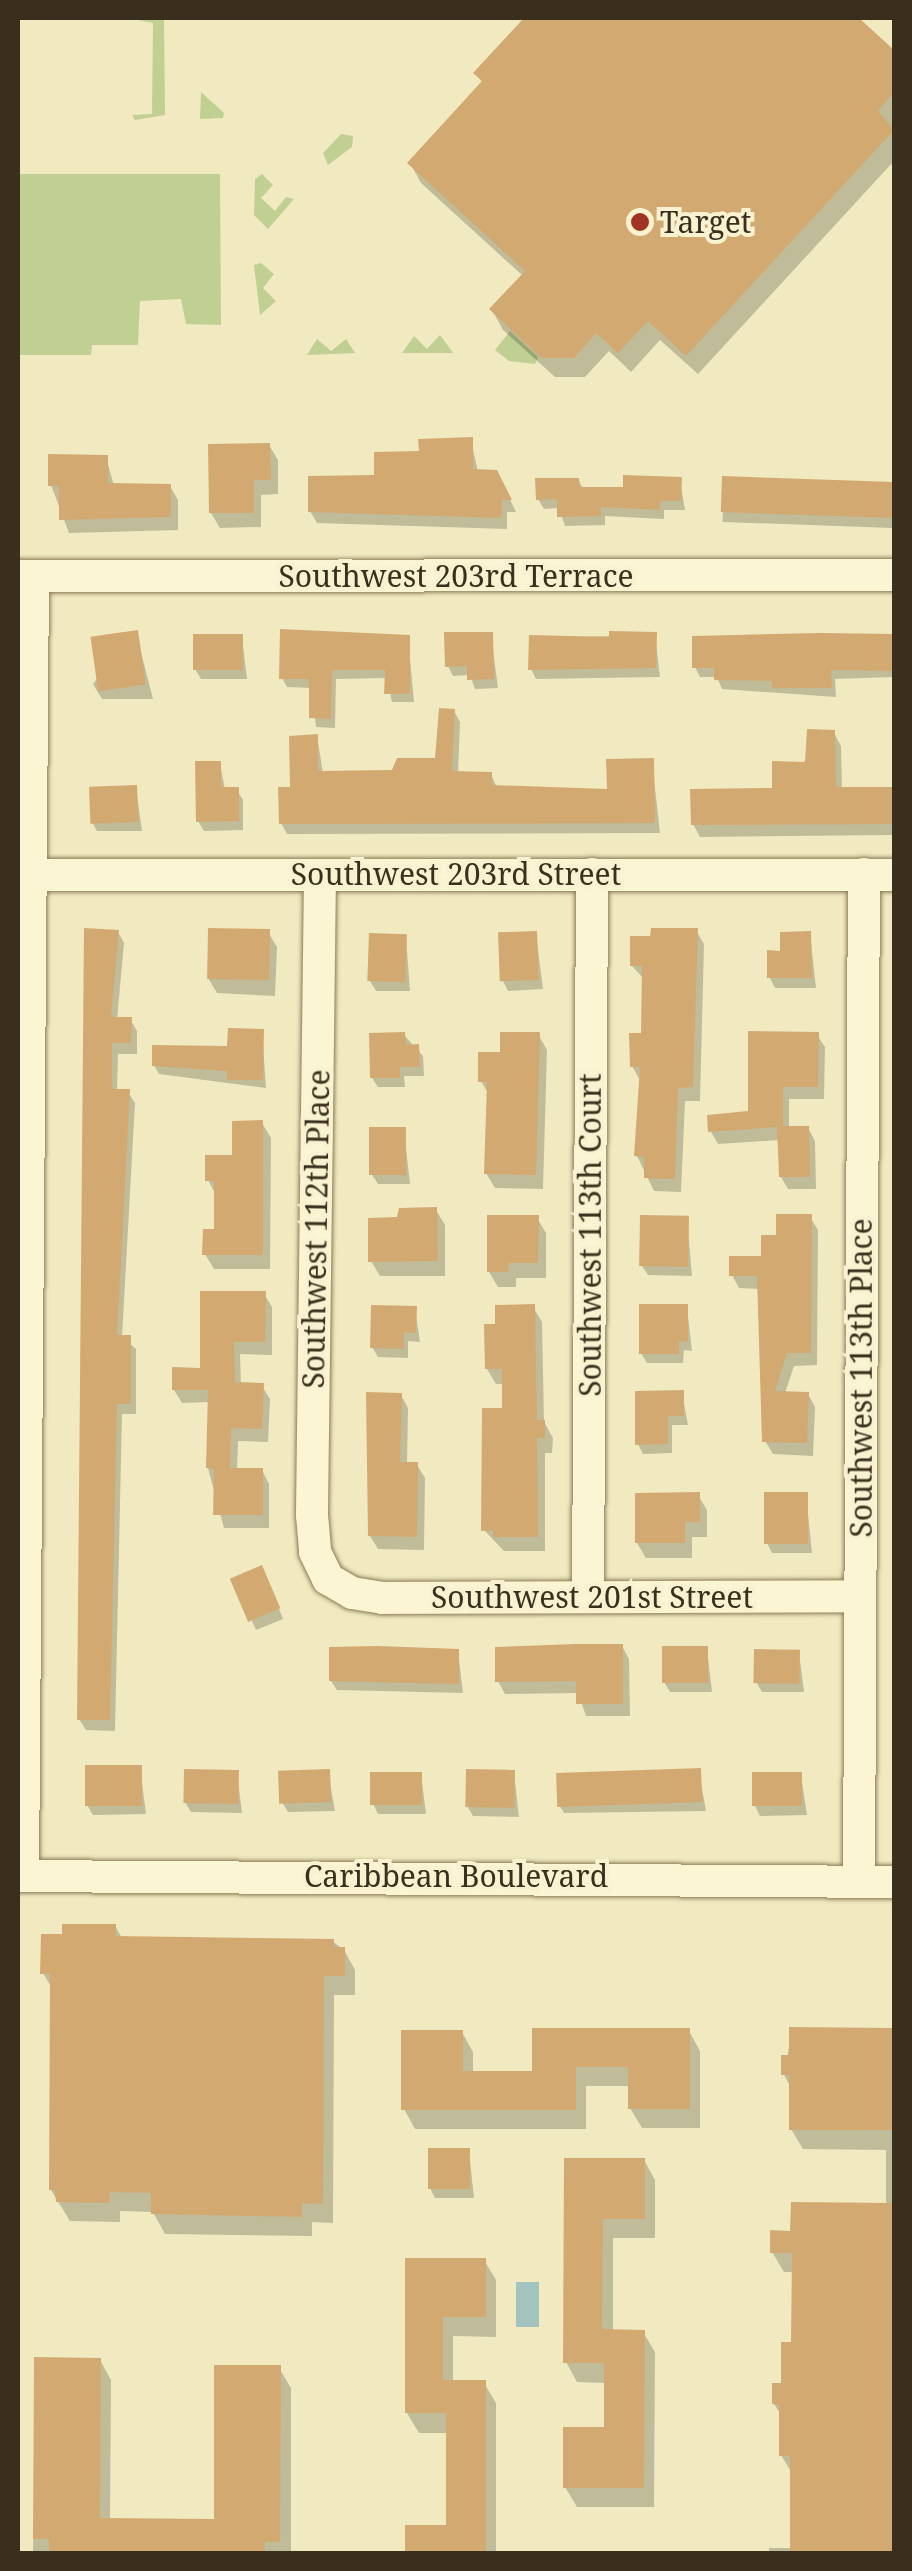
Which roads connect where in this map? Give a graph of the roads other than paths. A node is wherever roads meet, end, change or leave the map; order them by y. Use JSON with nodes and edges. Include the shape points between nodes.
{"nodes":[{"id":1,"x":894,"y":575,"type":"edge"},
{"id":2,"x":25,"y":576,"type":"edge"},
{"id":3,"x":592,"y":874,"type":"junction"},
{"id":4,"x":879,"y":874,"type":"edge"},
{"id":5,"x":24,"y":875,"type":"edge"},
{"id":6,"x":320,"y":875,"type":"junction"},
{"id":7,"x":328,"y":1579,"type":"joint"},
{"id":8,"x":860,"y":1596,"type":"junction"},
{"id":9,"x":588,"y":1597,"type":"junction"},
{"id":10,"x":20,"y":1876,"type":"edge"},
{"id":11,"x":859,"y":1882,"type":"junction"},
{"id":12,"x":894,"y":1882,"type":"edge"}],
"edges":[{"from":1,"to":2,"type":"street","name":"Southwest 203rd Terrace"},
{"from":2,"to":5,"type":"street"},
{"from":3,"to":4,"type":"street","name":"Southwest 203rd Street"},
{"from":3,"to":6,"type":"street","name":"Southwest 203rd Street"},
{"from":3,"to":9,"type":"street","name":"Southwest 113th Court"},
{"from":4,"to":8,"type":"street","name":"Southwest 113th Place"},
{"from":5,"to":6,"type":"street","name":"Southwest 203rd Street"},
{"from":5,"to":10,"type":"street"},
{"from":6,"to":7,"type":"street","name":"Southwest 112th Place","via":[[312,1515],[315,1552]]},
{"from":7,"to":9,"type":"street","name":"Southwest 201st Street","via":[[352,1593],[382,1598]]},
{"from":8,"to":9,"type":"street","name":"Southwest 201st Street"},
{"from":8,"to":11,"type":"street","name":"Southwest 113th Place"},
{"from":10,"to":11,"type":"street","name":"Caribbean Boulevard"},
{"from":11,"to":12,"type":"street","name":"Caribbean Boulevard"}]}
